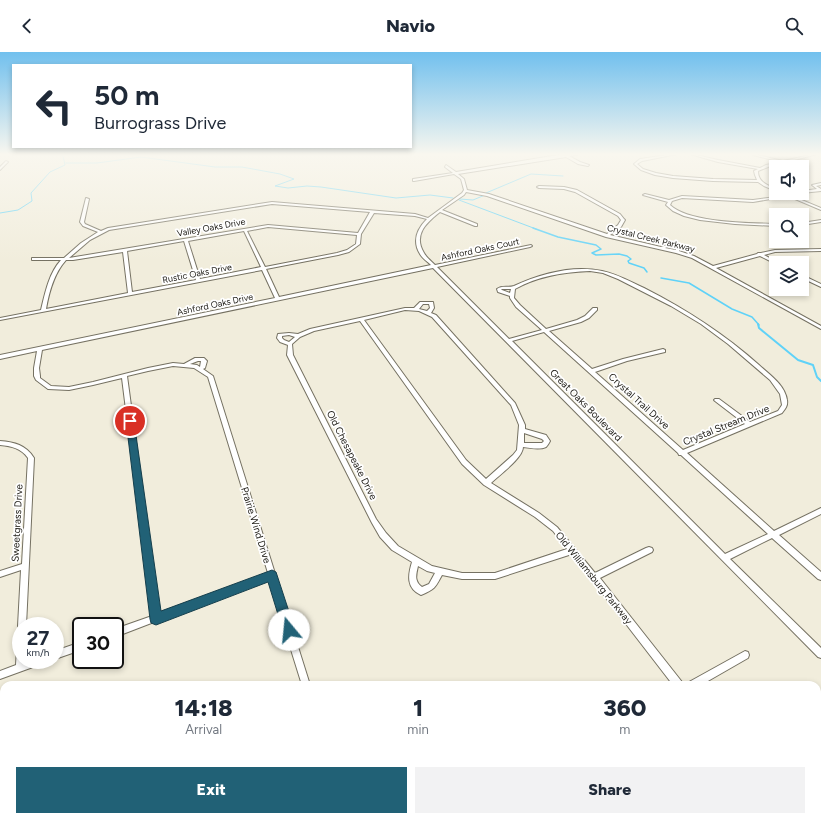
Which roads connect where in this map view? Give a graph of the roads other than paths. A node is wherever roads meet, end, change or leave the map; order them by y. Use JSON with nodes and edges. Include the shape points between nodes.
{"nodes":[{"id":1,"x":572,"y":190,"type":"edge"},
{"id":2,"x":820,"y":190,"type":"edge"},
{"id":3,"x":465,"y":191,"type":"joint"},
{"id":4,"x":809,"y":191,"type":"edge"},
{"id":5,"x":645,"y":195,"type":"dead end"},
{"id":6,"x":87,"y":199,"type":"dead end"},
{"id":7,"x":769,"y":199,"type":"edge"},
{"id":8,"x":798,"y":200,"type":"edge"},
{"id":9,"x":669,"y":201,"type":"junction"},
{"id":10,"x":821,"y":209,"type":"edge"},
{"id":11,"x":440,"y":211,"type":"junction"},
{"id":12,"x":373,"y":212,"type":"junction"},
{"id":13,"x":429,"y":219,"type":"junction"},
{"id":14,"x":821,"y":221,"type":"edge"},
{"id":15,"x":809,"y":223,"type":"edge"},
{"id":16,"x":769,"y":224,"type":"edge"},
{"id":17,"x":476,"y":225,"type":"dead end"},
{"id":18,"x":245,"y":230,"type":"junction"},
{"id":19,"x":101,"y":232,"type":"junction"},
{"id":20,"x":359,"y":234,"type":"junction"},
{"id":21,"x":607,"y":236,"type":"junction"},
{"id":22,"x":186,"y":240,"type":"junction"},
{"id":23,"x":530,"y":246,"type":"dead end"},
{"id":24,"x":662,"y":248,"type":"junction"},
{"id":25,"x":125,"y":250,"type":"junction"},
{"id":26,"x":821,"y":250,"type":"edge"},
{"id":27,"x":677,"y":252,"type":"junction"},
{"id":28,"x":759,"y":254,"type":"junction"},
{"id":29,"x":33,"y":259,"type":"dead end"},
{"id":30,"x":769,"y":259,"type":"edge"},
{"id":31,"x":66,"y":260,"type":"junction"},
{"id":32,"x":433,"y":267,"type":"junction"},
{"id":33,"x":714,"y":267,"type":"junction"},
{"id":34,"x":264,"y":269,"type":"junction"},
{"id":35,"x":809,"y":279,"type":"edge"},
{"id":36,"x":198,"y":281,"type":"junction"},
{"id":37,"x":821,"y":285,"type":"edge"},
{"id":38,"x":513,"y":288,"type":"junction"},
{"id":39,"x":130,"y":294,"type":"junction"},
{"id":40,"x":511,"y":295,"type":"junction"},
{"id":41,"x":278,"y":299,"type":"junction"},
{"id":42,"x":416,"y":309,"type":"junction"},
{"id":43,"x":595,"y":309,"type":"dead end"},
{"id":44,"x":43,"y":311,"type":"junction"},
{"id":45,"x":428,"y":313,"type":"junction"},
{"id":46,"x":0,"y":319,"type":"edge"},
{"id":47,"x":361,"y":319,"type":"junction"},
{"id":48,"x":821,"y":328,"type":"edge"},
{"id":49,"x":545,"y":330,"type":"junction"},
{"id":50,"x":298,"y":336,"type":"junction"},
{"id":51,"x":508,"y":341,"type":"junction"},
{"id":52,"x":290,"y":344,"type":"junction"},
{"id":53,"x":40,"y":348,"type":"junction"},
{"id":54,"x":663,"y":352,"type":"dead end"},
{"id":55,"x":0,"y":357,"type":"edge"},
{"id":56,"x":591,"y":371,"type":"junction"},
{"id":57,"x":124,"y":376,"type":"junction"},
{"id":58,"x":717,"y":400,"type":"dead end"},
{"id":59,"x":750,"y":425,"type":"junction"},
{"id":60,"x":522,"y":430,"type":"junction"},
{"id":61,"x":0,"y":443,"type":"edge"},
{"id":62,"x":521,"y":445,"type":"junction"},
{"id":63,"x":682,"y":453,"type":"junction"},
{"id":64,"x":486,"y":483,"type":"junction"},
{"id":65,"x":821,"y":511,"type":"edge"},
{"id":66,"x":773,"y":534,"type":"junction"},
{"id":67,"x":573,"y":550,"type":"junction"},
{"id":68,"x":649,"y":550,"type":"dead end"},
{"id":69,"x":724,"y":558,"type":"junction"},
{"id":70,"x":416,"y":561,"type":"junction"},
{"id":71,"x":25,"y":566,"type":"junction"},
{"id":72,"x":440,"y":571,"type":"junction"},
{"id":73,"x":0,"y":574,"type":"edge"},
{"id":74,"x":272,"y":575,"type":"junction"},
{"id":75,"x":594,"y":577,"type":"junction"},
{"id":76,"x":821,"y":578,"type":"edge"},
{"id":77,"x":22,"y":617,"type":"edge"},
{"id":78,"x":156,"y":619,"type":"junction"},
{"id":79,"x":124,"y":631,"type":"edge"},
{"id":80,"x":821,"y":654,"type":"edge"},
{"id":81,"x":745,"y":655,"type":"dead end"},
{"id":82,"x":17,"y":669,"type":"edge"},
{"id":83,"x":0,"y":675,"type":"edge"},
{"id":84,"x":305,"y":681,"type":"edge"},
{"id":85,"x":676,"y":681,"type":"edge"},
{"id":86,"x":699,"y":681,"type":"edge"}],
"edges":[{"from":1,"to":21,"type":"street","via":[[619,215],[623,220],[622,224]]},
{"from":2,"to":4,"type":"street"},
{"from":3,"to":11,"type":"street","name":"Great Oaks Boulevard"},
{"from":3,"to":21,"type":"street","name":"Crystal Creek Parkway","via":[[488,195]]},
{"from":5,"to":9,"type":"street"},
{"from":6,"to":19,"type":"street","via":[[82,222]]},
{"from":7,"to":9,"type":"street","via":[[753,201],[690,197]]},
{"from":8,"to":10,"type":"street"},
{"from":9,"to":16,"type":"street","via":[[669,208],[688,217]]},
{"from":11,"to":13,"type":"street","name":"Great Oaks Boulevard"},
{"from":11,"to":17,"type":"street"},
{"from":12,"to":13,"type":"street","via":[[415,215]]},
{"from":12,"to":19,"type":"street","via":[[272,203],[117,227]]},
{"from":12,"to":20,"type":"street","name":"Rustic Oaks Drive"},
{"from":13,"to":32,"type":"street","name":"Great Oaks Boulevard","via":[[421,226],[418,244],[422,254]]},
{"from":14,"to":15,"type":"street"},
{"from":18,"to":20,"type":"street","name":"Valley Oaks Drive","via":[[274,226]]},
{"from":18,"to":22,"type":"street","name":"Valley Oaks Drive"},
{"from":18,"to":34,"type":"street"},
{"from":19,"to":31,"type":"street","via":[[94,235]]},
{"from":20,"to":34,"type":"street","name":"Rustic Oaks Drive","via":[[358,244],[348,251]]},
{"from":21,"to":24,"type":"street","name":"Crystal Creek Parkway"},
{"from":22,"to":25,"type":"street","name":"Valley Oaks Drive"},
{"from":22,"to":36,"type":"street"},
{"from":23,"to":32,"type":"street","name":"Ashford Oaks Court"},
{"from":24,"to":27,"type":"street","name":"Crystal Creek Parkway"},
{"from":24,"to":27,"type":"street","via":[[673,244],[678,246]]},
{"from":25,"to":31,"type":"street","name":"Valley Oaks Drive"},
{"from":25,"to":39,"type":"street"},
{"from":26,"to":28,"type":"street"},
{"from":27,"to":33,"type":"street","name":"Crystal Creek Parkway"},
{"from":28,"to":30,"type":"street"},
{"from":28,"to":33,"type":"street"},
{"from":29,"to":31,"type":"street","name":"Valley Oaks Drive"},
{"from":31,"to":44,"type":"street","via":[[58,268]]},
{"from":32,"to":41,"type":"street","name":"Ashford Oaks Drive"},
{"from":32,"to":51,"type":"street","name":"Great Oaks Boulevard"},
{"from":33,"to":48,"type":"street","name":"Crystal Creek Parkway"},
{"from":34,"to":36,"type":"street","name":"Rustic Oaks Drive"},
{"from":34,"to":41,"type":"street"},
{"from":35,"to":37,"type":"street"},
{"from":36,"to":39,"type":"street","name":"Rustic Oaks Drive"},
{"from":38,"to":40,"type":"street"},
{"from":38,"to":40,"type":"street","name":"Crystal Stream Drive","via":[[500,289]]},
{"from":38,"to":59,"type":"street","name":"Crystal Stream Drive","via":[[527,281],[571,271],[589,270],[615,276],[674,304],[734,345],[783,392],[784,409]]},
{"from":39,"to":44,"type":"street","name":"Rustic Oaks Drive"},
{"from":40,"to":49,"type":"street","name":"Crystal Stream Drive","via":[[518,306]]},
{"from":41,"to":53,"type":"street","name":"Ashford Oaks Drive"},
{"from":42,"to":45,"type":"street","name":"Old Chesapeake Drive"},
{"from":42,"to":45,"type":"street","name":"Old Chesapeake Drive","via":[[422,303],[431,303],[432,308]]},
{"from":42,"to":47,"type":"street","name":"Old Chesapeake Drive"},
{"from":43,"to":49,"type":"street","via":[[584,319]]},
{"from":44,"to":46,"type":"street","name":"Rustic Oaks Drive"},
{"from":45,"to":60,"type":"street","name":"Old Chesapeake Drive","via":[[434,316],[513,404]]},
{"from":47,"to":50,"type":"street","name":"Old Chesapeake Drive","via":[[312,330]]},
{"from":47,"to":64,"type":"street","name":"Old Williamsburg Parkway","via":[[464,462]]},
{"from":49,"to":51,"type":"street"},
{"from":49,"to":56,"type":"street","name":"Crystal Trail Drive"},
{"from":50,"to":52,"type":"street","name":"Old Chesapeake Drive"},
{"from":50,"to":52,"type":"street","name":"Old Chesapeake Drive","via":[[280,335],[282,341]]},
{"from":51,"to":69,"type":"street","name":"Great Oaks Boulevard"},
{"from":52,"to":70,"type":"street","name":"Old Chesapeake Drive","via":[[290,355],[374,521],[395,548]]},
{"from":53,"to":55,"type":"street","name":"Ashford Oaks Drive"},
{"from":53,"to":57,"type":"street","name":"Prairie Wind Drive","via":[[38,378],[41,383],[48,386],[68,389]]},
{"from":54,"to":56,"type":"street"},
{"from":56,"to":63,"type":"street","name":"Crystal Trail Drive"},
{"from":57,"to":74,"type":"street","name":"Prairie Wind Drive","via":[[172,364],[186,364],[202,368],[210,376]]},
{"from":57,"to":78,"type":"street"},
{"from":58,"to":59,"type":"street"},
{"from":59,"to":63,"type":"street","name":"Crystal Stream Drive"},
{"from":60,"to":62,"type":"street","name":"Old Chesapeake Drive"},
{"from":60,"to":62,"type":"street","via":[[544,437],[547,441],[539,446]]},
{"from":61,"to":71,"type":"street","name":"Sweetgrass Drive","via":[[16,445],[28,452],[31,458]]},
{"from":62,"to":64,"type":"street","name":"Old Chesapeake Drive","via":[[515,457]]},
{"from":63,"to":66,"type":"street","name":"Crystal Trail Drive"},
{"from":64,"to":67,"type":"street","name":"Old Williamsburg Parkway","via":[[537,515],[555,529]]},
{"from":65,"to":66,"type":"street"},
{"from":66,"to":69,"type":"street"},
{"from":66,"to":76,"type":"street","name":"Crystal Trail Drive"},
{"from":67,"to":72,"type":"street","name":"Old Chesapeake Drive","via":[[495,576],[462,576]]},
{"from":67,"to":75,"type":"street","name":"Old Williamsburg Parkway"},
{"from":68,"to":75,"type":"street"},
{"from":69,"to":80,"type":"street","name":"Great Oaks Boulevard"},
{"from":70,"to":72,"type":"street","name":"Old Chesapeake Drive"},
{"from":70,"to":72,"type":"street","via":[[412,579],[421,591],[432,586]]},
{"from":71,"to":73,"type":"street"},
{"from":71,"to":77,"type":"street","name":"Sweetgrass Drive"},
{"from":74,"to":78,"type":"street"},
{"from":74,"to":84,"type":"street","name":"Prairie Wind Drive"},
{"from":75,"to":85,"type":"street","name":"Old Williamsburg Parkway"},
{"from":78,"to":79,"type":"street"},
{"from":81,"to":86,"type":"street"},
{"from":82,"to":83,"type":"street"}]}
